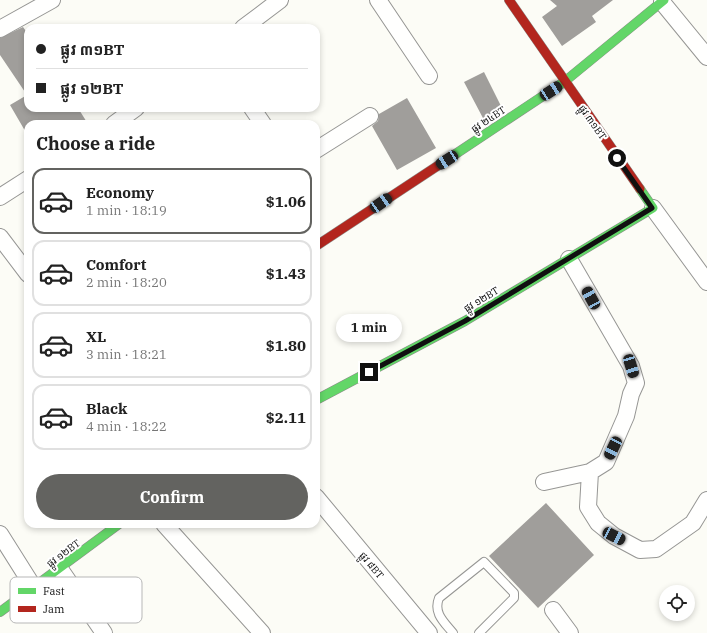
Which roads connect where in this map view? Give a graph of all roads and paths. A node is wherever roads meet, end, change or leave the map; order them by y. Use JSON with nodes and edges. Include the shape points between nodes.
{"nodes":[{"id":1,"x":52,"y":0,"type":"edge"},
{"id":2,"x":280,"y":0,"type":"edge"},
{"id":3,"x":378,"y":0,"type":"edge"},
{"id":4,"x":512,"y":1,"type":"edge"},
{"id":5,"x":663,"y":1,"type":"edge"},
{"id":6,"x":248,"y":24,"type":"edge"},
{"id":7,"x":0,"y":29,"type":"edge"},
{"id":8,"x":707,"y":57,"type":"edge"},
{"id":9,"x":429,"y":76,"type":"dead end"},
{"id":10,"x":564,"y":82,"type":"junction"},
{"id":11,"x":130,"y":112,"type":"edge"},
{"id":12,"x":370,"y":116,"type":"dead end"},
{"id":13,"x":120,"y":120,"type":"edge"},
{"id":14,"x":320,"y":147,"type":"edge"},
{"id":15,"x":24,"y":182,"type":"edge"},
{"id":16,"x":0,"y":197,"type":"edge"},
{"id":17,"x":652,"y":208,"type":"junction"},
{"id":18,"x":0,"y":238,"type":"edge"},
{"id":19,"x":320,"y":243,"type":"edge"},
{"id":20,"x":569,"y":259,"type":"junction"},
{"id":21,"x":24,"y":269,"type":"edge"},
{"id":22,"x":707,"y":282,"type":"edge"},
{"id":23,"x":320,"y":398,"type":"edge"},
{"id":24,"x":590,"y":472,"type":"junction"},
{"id":25,"x":544,"y":482,"type":"dead end"},
{"id":26,"x":707,"y":500,"type":"edge"},
{"id":27,"x":320,"y":502,"type":"edge"},
{"id":28,"x":114,"y":528,"type":"edge"},
{"id":29,"x":168,"y":528,"type":"edge"},
{"id":30,"x":0,"y":534,"type":"edge"},
{"id":31,"x":60,"y":569,"type":"junction"},
{"id":32,"x":27,"y":577,"type":"edge"},
{"id":33,"x":49,"y":577,"type":"edge"},
{"id":34,"x":66,"y":577,"type":"edge"},
{"id":35,"x":10,"y":605,"type":"edge"},
{"id":36,"x":553,"y":610,"type":"dead end"},
{"id":37,"x":0,"y":612,"type":"edge"},
{"id":38,"x":97,"y":623,"type":"edge"},
{"id":39,"x":104,"y":633,"type":"edge"},
{"id":40,"x":262,"y":633,"type":"edge"},
{"id":41,"x":429,"y":633,"type":"edge"},
{"id":42,"x":453,"y":633,"type":"edge"},
{"id":43,"x":479,"y":633,"type":"edge"},
{"id":44,"x":570,"y":633,"type":"edge"}],
"edges":[{"from":1,"to":7,"type":"street"},
{"from":2,"to":6,"type":"street"},
{"from":3,"to":9,"type":"street"},
{"from":4,"to":10,"type":"street","name":"ផ្លូវ ៣១BT"},
{"from":5,"to":8,"type":"street"},
{"from":5,"to":10,"type":"street","name":"ផ្លូវ ២៤BT"},
{"from":10,"to":17,"type":"street","name":"ផ្លូវ ៣១BT"},
{"from":10,"to":19,"type":"street","name":"ផ្លូវ ២៤BT"},
{"from":11,"to":13,"type":"street"},
{"from":12,"to":14,"type":"street"},
{"from":15,"to":16,"type":"street"},
{"from":17,"to":20,"type":"street","name":"ផ្លូវ ១២BT"},
{"from":17,"to":22,"type":"street","name":"ផ្លូវ ៣១BT"},
{"from":18,"to":21,"type":"street"},
{"from":20,"to":23,"type":"street","name":"ផ្លូវ ១២BT","via":[[465,321]]},
{"from":20,"to":24,"type":"street","via":[[631,366],[636,383],[626,416],[606,462]]},
{"from":24,"to":25,"type":"street"},
{"from":24,"to":26,"type":"street","via":[[588,506],[598,522],[614,536],[640,550],[656,549],[693,523]]},
{"from":27,"to":41,"type":"street","name":"ផ្លូវ ៨BT"},
{"from":28,"to":31,"type":"street","name":"ផ្លូវ ១២BT"},
{"from":29,"to":40,"type":"street"},
{"from":30,"to":32,"type":"street"},
{"from":31,"to":33,"type":"street","name":"ផ្លូវ ១២BT"},
{"from":31,"to":34,"type":"street"},
{"from":35,"to":37,"type":"street","name":"ផ្លូវ ១២BT"},
{"from":36,"to":44,"type":"street"},
{"from":38,"to":39,"type":"street"},
{"from":42,"to":43,"type":"lane","via":[[440,618],[436,604],[439,598],[484,562],[514,593],[514,598]]}]}
